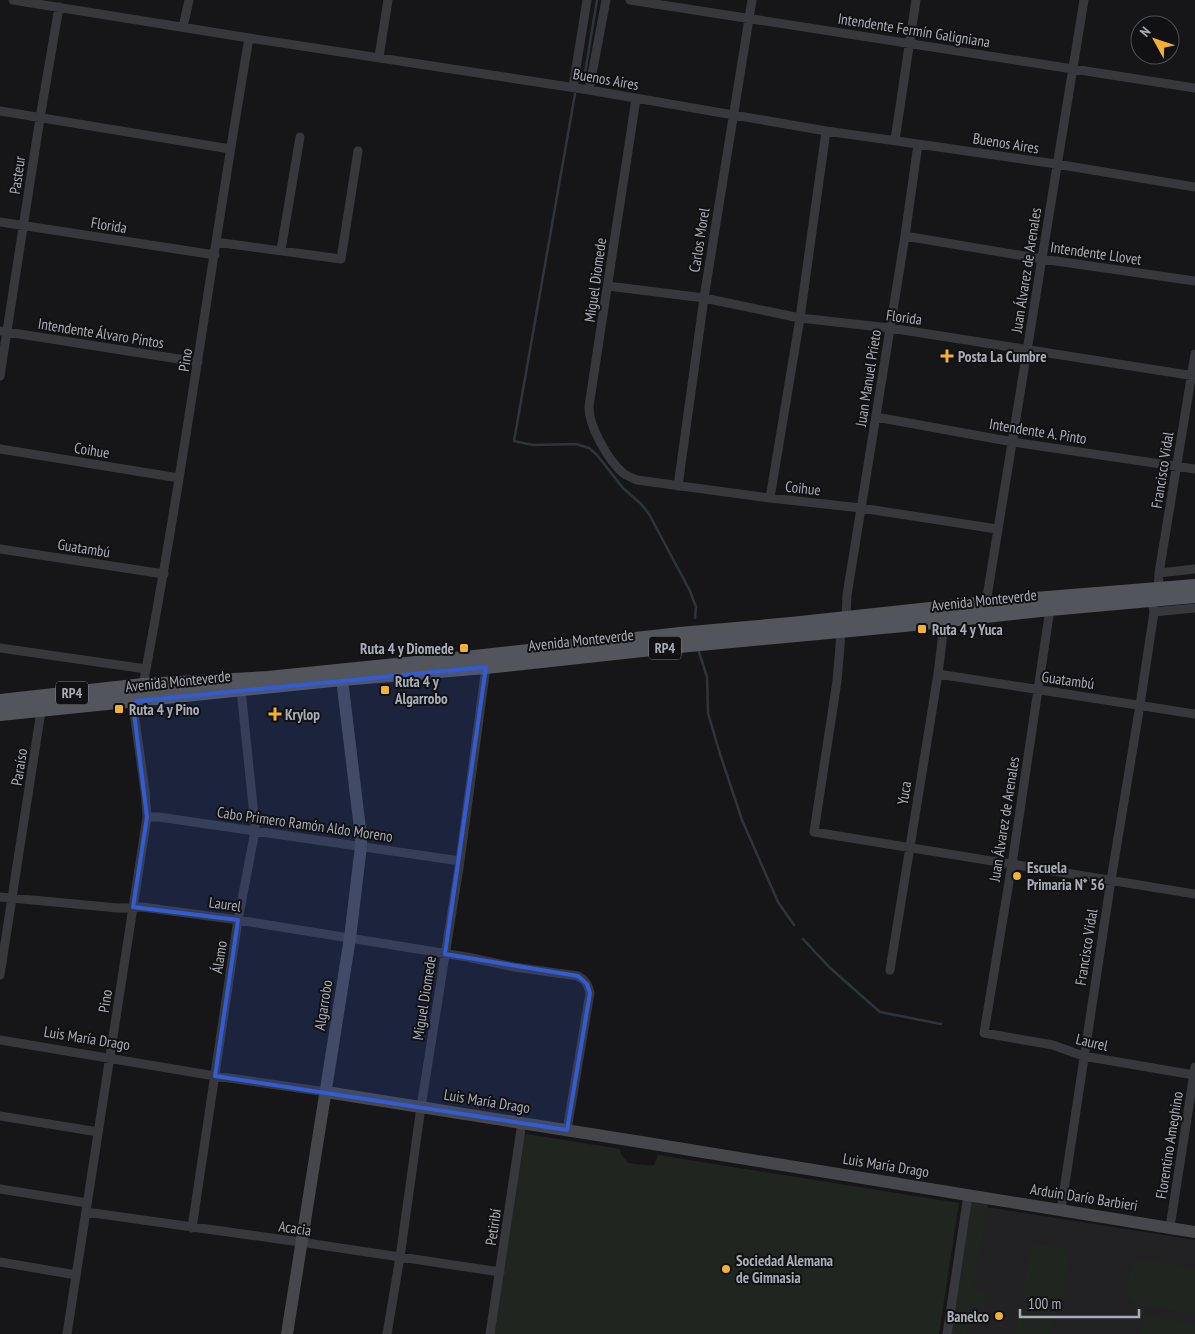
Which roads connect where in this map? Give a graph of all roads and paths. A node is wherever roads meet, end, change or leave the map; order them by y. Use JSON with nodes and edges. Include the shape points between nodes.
{"nodes":[{"id":1,"x":13,"y":0,"type":"edge"},
{"id":2,"x":188,"y":0,"type":"edge"},
{"id":3,"x":388,"y":0,"type":"edge"},
{"id":4,"x":587,"y":0,"type":"edge"},
{"id":5,"x":606,"y":0,"type":"edge"},
{"id":6,"x":630,"y":0,"type":"edge"},
{"id":7,"x":752,"y":0,"type":"edge"},
{"id":8,"x":916,"y":0,"type":"edge"},
{"id":9,"x":1084,"y":0,"type":"edge"},
{"id":10,"x":59,"y":7,"type":"junction"},
{"id":11,"x":749,"y":18,"type":"junction"},
{"id":12,"x":183,"y":27,"type":"junction"},
{"id":13,"x":249,"y":38,"type":"junction"},
{"id":14,"x":908,"y":44,"type":"junction"},
{"id":15,"x":379,"y":57,"type":"junction"},
{"id":16,"x":1073,"y":68,"type":"junction"},
{"id":17,"x":573,"y":87,"type":"junction"},
{"id":18,"x":1195,"y":88,"type":"edge"},
{"id":19,"x":589,"y":90,"type":"junction"},
{"id":20,"x":636,"y":98,"type":"junction"},
{"id":21,"x":0,"y":112,"type":"edge"},
{"id":22,"x":734,"y":115,"type":"junction"},
{"id":23,"x":40,"y":118,"type":"junction"},
{"id":24,"x":826,"y":131,"type":"junction"},
{"id":25,"x":300,"y":136,"type":"dead end"},
{"id":26,"x":895,"y":140,"type":"junction"},
{"id":27,"x":918,"y":144,"type":"junction"},
{"id":28,"x":230,"y":149,"type":"junction"},
{"id":29,"x":358,"y":151,"type":"dead end"},
{"id":30,"x":1056,"y":164,"type":"junction"},
{"id":31,"x":1195,"y":187,"type":"edge"},
{"id":32,"x":0,"y":222,"type":"edge"},
{"id":33,"x":24,"y":225,"type":"junction"},
{"id":34,"x":905,"y":236,"type":"junction"},
{"id":35,"x":216,"y":242,"type":"junction"},
{"id":36,"x":281,"y":250,"type":"junction"},
{"id":37,"x":215,"y":255,"type":"junction"},
{"id":38,"x":1042,"y":258,"type":"junction"},
{"id":39,"x":1195,"y":281,"type":"edge"},
{"id":40,"x":608,"y":286,"type":"junction"},
{"id":41,"x":704,"y":298,"type":"junction"},
{"id":42,"x":800,"y":318,"type":"junction"},
{"id":43,"x":890,"y":328,"type":"junction"},
{"id":44,"x":3,"y":332,"type":"edge"},
{"id":45,"x":1027,"y":350,"type":"junction"},
{"id":46,"x":1195,"y":354,"type":"edge"},
{"id":47,"x":198,"y":362,"type":"junction"},
{"id":48,"x":0,"y":376,"type":"edge"},
{"id":49,"x":1193,"y":376,"type":"edge"},
{"id":50,"x":876,"y":417,"type":"junction"},
{"id":51,"x":1012,"y":442,"type":"junction"},
{"id":52,"x":0,"y":449,"type":"edge"},
{"id":53,"x":612,"y":461,"type":"joint"},
{"id":54,"x":1177,"y":467,"type":"junction"},
{"id":55,"x":1195,"y":469,"type":"edge"},
{"id":56,"x":179,"y":478,"type":"junction"},
{"id":57,"x":678,"y":486,"type":"junction"},
{"id":58,"x":770,"y":498,"type":"junction"},
{"id":59,"x":862,"y":508,"type":"junction"},
{"id":60,"x":998,"y":529,"type":"junction"},
{"id":61,"x":0,"y":549,"type":"edge"},
{"id":62,"x":1195,"y":569,"type":"edge"},
{"id":63,"x":1159,"y":573,"type":"junction"},
{"id":64,"x":164,"y":574,"type":"junction"},
{"id":65,"x":1195,"y":586,"type":"edge"},
{"id":66,"x":1195,"y":596,"type":"edge"},
{"id":67,"x":1155,"y":601,"type":"junction"},
{"id":68,"x":986,"y":603,"type":"junction"},
{"id":69,"x":1195,"y":608,"type":"edge"},
{"id":70,"x":1050,"y":609,"type":"junction"},
{"id":71,"x":942,"y":621,"type":"junction"},
{"id":72,"x":843,"y":624,"type":"junction"},
{"id":73,"x":0,"y":648,"type":"edge"},
{"id":74,"x":486,"y":667,"type":"junction"},
{"id":75,"x":146,"y":669,"type":"junction"},
{"id":76,"x":938,"y":674,"type":"junction"},
{"id":77,"x":342,"y":679,"type":"junction"},
{"id":78,"x":143,"y":685,"type":"junction"},
{"id":79,"x":241,"y":690,"type":"junction"},
{"id":80,"x":1037,"y":690,"type":"junction"},
{"id":81,"x":0,"y":701,"type":"edge"},
{"id":82,"x":136,"y":701,"type":"junction"},
{"id":83,"x":1140,"y":705,"type":"junction"},
{"id":84,"x":42,"y":711,"type":"junction"},
{"id":85,"x":0,"y":714,"type":"edge"},
{"id":86,"x":1195,"y":714,"type":"edge"},
{"id":87,"x":147,"y":817,"type":"junction"},
{"id":88,"x":255,"y":831,"type":"junction"},
{"id":89,"x":361,"y":846,"type":"junction"},
{"id":90,"x":909,"y":848,"type":"junction"},
{"id":91,"x":460,"y":861,"type":"junction"},
{"id":92,"x":1012,"y":864,"type":"junction"},
{"id":93,"x":1110,"y":880,"type":"junction"},
{"id":94,"x":1195,"y":894,"type":"edge"},
{"id":95,"x":0,"y":897,"type":"edge"},
{"id":96,"x":12,"y":899,"type":"junction"},
{"id":97,"x":133,"y":907,"type":"junction"},
{"id":98,"x":238,"y":920,"type":"junction"},
{"id":99,"x":350,"y":938,"type":"junction"},
{"id":100,"x":445,"y":954,"type":"junction"},
{"id":101,"x":890,"y":970,"type":"dead end"},
{"id":102,"x":0,"y":975,"type":"edge"},
{"id":103,"x":984,"y":1034,"type":"joint"},
{"id":104,"x":0,"y":1040,"type":"edge"},
{"id":105,"x":1084,"y":1056,"type":"junction"},
{"id":106,"x":110,"y":1058,"type":"junction"},
{"id":107,"x":1194,"y":1071,"type":"edge"},
{"id":108,"x":215,"y":1076,"type":"junction"},
{"id":109,"x":326,"y":1092,"type":"junction"},
{"id":110,"x":421,"y":1107,"type":"junction"},
{"id":111,"x":0,"y":1116,"type":"edge"},
{"id":112,"x":522,"y":1123,"type":"junction"},
{"id":113,"x":567,"y":1130,"type":"junction"},
{"id":114,"x":98,"y":1132,"type":"junction"},
{"id":115,"x":0,"y":1189,"type":"edge"},
{"id":116,"x":968,"y":1195,"type":"junction"},
{"id":117,"x":87,"y":1208,"type":"junction"},
{"id":118,"x":1061,"y":1210,"type":"junction"},
{"id":119,"x":192,"y":1228,"type":"junction"},
{"id":120,"x":1170,"y":1228,"type":"junction"},
{"id":121,"x":1195,"y":1232,"type":"edge"},
{"id":122,"x":300,"y":1242,"type":"junction"},
{"id":123,"x":400,"y":1258,"type":"junction"},
{"id":124,"x":0,"y":1262,"type":"edge"},
{"id":125,"x":500,"y":1272,"type":"junction"},
{"id":126,"x":76,"y":1275,"type":"junction"},
{"id":127,"x":67,"y":1334,"type":"edge"},
{"id":128,"x":287,"y":1334,"type":"edge"},
{"id":129,"x":387,"y":1334,"type":"edge"},
{"id":130,"x":490,"y":1334,"type":"edge"},
{"id":131,"x":947,"y":1334,"type":"edge"}],
"edges":[{"from":1,"to":10,"type":"street","name":"Buenos Aires"},
{"from":2,"to":12,"type":"street"},
{"from":3,"to":15,"type":"street"},
{"from":4,"to":17,"type":"street"},
{"from":5,"to":19,"type":"street"},
{"from":6,"to":11,"type":"street","name":"Intendente Fermín Galigniana"},
{"from":7,"to":11,"type":"street","name":"Carlos Morel"},
{"from":8,"to":14,"type":"street"},
{"from":9,"to":16,"type":"street","name":"Juan Álvarez de Arenales"},
{"from":10,"to":12,"type":"street","name":"Buenos Aires"},
{"from":10,"to":23,"type":"street","name":"Pasteur"},
{"from":11,"to":14,"type":"street","name":"Intendente Fermín Galigniana"},
{"from":11,"to":22,"type":"street","name":"Carlos Morel"},
{"from":12,"to":13,"type":"street","name":"Buenos Aires"},
{"from":13,"to":15,"type":"street","name":"Buenos Aires"},
{"from":13,"to":28,"type":"street","name":"Pino"},
{"from":14,"to":16,"type":"street","name":"Intendente Fermín Galigniana"},
{"from":14,"to":26,"type":"street"},
{"from":15,"to":17,"type":"street","name":"Buenos Aires"},
{"from":16,"to":18,"type":"street","name":"Intendente Fermín Galigniana"},
{"from":16,"to":30,"type":"street","name":"Juan Álvarez de Arenales"},
{"from":17,"to":19,"type":"street","name":"Buenos Aires"},
{"from":19,"to":20,"type":"street","name":"Buenos Aires"},
{"from":20,"to":22,"type":"street","name":"Buenos Aires"},
{"from":20,"to":40,"type":"street","name":"Miguel Diomede"},
{"from":21,"to":23,"type":"street"},
{"from":22,"to":24,"type":"street","name":"Buenos Aires"},
{"from":22,"to":41,"type":"street","name":"Carlos Morel"},
{"from":23,"to":28,"type":"street"},
{"from":23,"to":33,"type":"street","name":"Pasteur"},
{"from":24,"to":26,"type":"street","name":"Buenos Aires"},
{"from":24,"to":42,"type":"street"},
{"from":25,"to":36,"type":"street"},
{"from":26,"to":27,"type":"street","name":"Buenos Aires"},
{"from":27,"to":30,"type":"street","name":"Buenos Aires"},
{"from":27,"to":34,"type":"street","name":"Juan Manuel Prieto"},
{"from":28,"to":35,"type":"street","name":"Pino"},
{"from":29,"to":36,"type":"street","via":[[341,259]]},
{"from":30,"to":31,"type":"street","name":"Buenos Aires"},
{"from":30,"to":38,"type":"street","name":"Juan Álvarez de Arenales"},
{"from":32,"to":33,"type":"street","name":"Florida"},
{"from":33,"to":37,"type":"street","name":"Florida"},
{"from":33,"to":44,"type":"street","name":"Pasteur"},
{"from":34,"to":38,"type":"street","name":"Intendente Llovet"},
{"from":34,"to":43,"type":"street","name":"Juan Manuel Prieto"},
{"from":35,"to":36,"type":"street"},
{"from":35,"to":37,"type":"street","name":"Pino"},
{"from":37,"to":47,"type":"street","name":"Pino"},
{"from":38,"to":39,"type":"street","name":"Intendente Llovet"},
{"from":38,"to":45,"type":"street","name":"Juan Álvarez de Arenales"},
{"from":40,"to":41,"type":"street","name":"Florida"},
{"from":40,"to":53,"type":"street","name":"Miguel Diomede","via":[[589,413]]},
{"from":41,"to":42,"type":"street","name":"Florida"},
{"from":41,"to":57,"type":"street","name":"Carlos Morel"},
{"from":42,"to":43,"type":"street","name":"Florida"},
{"from":42,"to":58,"type":"street"},
{"from":43,"to":45,"type":"street","name":"Florida"},
{"from":43,"to":50,"type":"street","name":"Juan Manuel Prieto"},
{"from":44,"to":47,"type":"street","name":"Intendente Álvaro Pintos"},
{"from":44,"to":48,"type":"street","name":"Pasteur"},
{"from":45,"to":49,"type":"street","name":"Florida"},
{"from":45,"to":51,"type":"street","name":"Juan Álvarez de Arenales"},
{"from":46,"to":49,"type":"street","name":"Francisco Vidal"},
{"from":47,"to":56,"type":"street","name":"Pino"},
{"from":49,"to":54,"type":"street","name":"Francisco Vidal"},
{"from":50,"to":51,"type":"street","name":"Intendente A. Pinto"},
{"from":50,"to":59,"type":"street","name":"Juan Manuel Prieto"},
{"from":51,"to":54,"type":"street","name":"Intendente A. Pinto"},
{"from":51,"to":60,"type":"street","name":"Juan Álvarez de Arenales"},
{"from":52,"to":56,"type":"street","name":"Coihue"},
{"from":53,"to":57,"type":"street","name":"Coihue","via":[[625,475],[637,480]]},
{"from":54,"to":55,"type":"street","name":"Intendente A. Pinto"},
{"from":54,"to":63,"type":"street","name":"Francisco Vidal"},
{"from":56,"to":64,"type":"street","name":"Pino"},
{"from":57,"to":58,"type":"street","name":"Coihue"},
{"from":58,"to":59,"type":"street","name":"Coihue"},
{"from":59,"to":60,"type":"street","name":"Coihue"},
{"from":59,"to":72,"type":"street","name":"Juan Manuel Prieto"},
{"from":60,"to":68,"type":"street","name":"Juan Álvarez de Arenales"},
{"from":61,"to":64,"type":"street","name":"Guatambú"},
{"from":62,"to":63,"type":"street"},
{"from":63,"to":67,"type":"street","name":"Francisco Vidal"},
{"from":64,"to":75,"type":"street","name":"Pino"},
{"from":65,"to":67,"type":"main road","name":"Avenida Monteverde","number":"RP4"},
{"from":66,"to":67,"type":"main road","name":"Avenida Monteverde","number":"RP4"},
{"from":67,"to":68,"type":"main road","name":"Avenida Monteverde","number":"RP4"},
{"from":67,"to":69,"type":"street"},
{"from":67,"to":70,"type":"main road","name":"Avenida Monteverde","number":"RP4"},
{"from":67,"to":83,"type":"street","name":"Francisco Vidal"},
{"from":68,"to":72,"type":"main road","name":"Avenida Monteverde","number":"RP4"},
{"from":70,"to":71,"type":"main road","name":"Avenida Monteverde","number":"RP4"},
{"from":70,"to":80,"type":"street","name":"Juan Álvarez de Arenales"},
{"from":71,"to":72,"type":"main road","name":"Avenida Monteverde","number":"RP4"},
{"from":71,"to":76,"type":"street","name":"Yuca"},
{"from":72,"to":74,"type":"main road","name":"Avenida Monteverde","number":"RP4"},
{"from":72,"to":78,"type":"main road","name":"Avenida Monteverde","number":"RP4","via":[[791,624],[268,678]]},
{"from":72,"to":90,"type":"street","name":"Juan Manuel Prieto","via":[[814,832]]},
{"from":73,"to":75,"type":"street"},
{"from":74,"to":77,"type":"main road","name":"Avenida Monteverde","number":"RP4"},
{"from":74,"to":91,"type":"street","name":"Miguel Diomede"},
{"from":75,"to":78,"type":"street","name":"Pino"},
{"from":76,"to":80,"type":"street","name":"Guatambú"},
{"from":76,"to":90,"type":"street","name":"Yuca"},
{"from":77,"to":79,"type":"main road","name":"Avenida Monteverde","number":"RP4"},
{"from":77,"to":89,"type":"street","name":"Algarrobo"},
{"from":78,"to":81,"type":"main road","name":"Avenida Monteverde","number":"RP4"},
{"from":78,"to":82,"type":"street","name":"Pino"},
{"from":79,"to":82,"type":"main road","name":"Avenida Monteverde","number":"RP4"},
{"from":79,"to":88,"type":"street","name":"Álamo"},
{"from":80,"to":83,"type":"street","name":"Guatambú"},
{"from":80,"to":92,"type":"street","name":"Juan Álvarez de Arenales"},
{"from":82,"to":84,"type":"main road","name":"Avenida Monteverde","number":"RP4"},
{"from":82,"to":87,"type":"street","name":"Pino","via":[[134,713]]},
{"from":83,"to":86,"type":"street","name":"Guatambú"},
{"from":83,"to":93,"type":"street","name":"Francisco Vidal"},
{"from":84,"to":85,"type":"main road","name":"Avenida Monteverde","number":"RP4"},
{"from":84,"to":96,"type":"street","name":"Paraíso"},
{"from":87,"to":88,"type":"street","name":"Cabo Primero Ramón Aldo Moreno"},
{"from":87,"to":97,"type":"street","name":"Pino"},
{"from":88,"to":89,"type":"street","name":"Cabo Primero Ramón Aldo Moreno"},
{"from":88,"to":98,"type":"street","name":"Álamo"},
{"from":89,"to":91,"type":"street","name":"Cabo Primero Ramón Aldo Moreno"},
{"from":89,"to":99,"type":"street","name":"Algarrobo"},
{"from":90,"to":92,"type":"street"},
{"from":90,"to":101,"type":"street","name":"Yuca"},
{"from":91,"to":100,"type":"street","name":"Miguel Diomede"},
{"from":92,"to":93,"type":"street"},
{"from":92,"to":103,"type":"street","name":"Juan Álvarez de Arenales"},
{"from":93,"to":94,"type":"street"},
{"from":93,"to":105,"type":"street","name":"Francisco Vidal"},
{"from":95,"to":96,"type":"street","name":"Laurel"},
{"from":96,"to":97,"type":"street","name":"Laurel"},
{"from":96,"to":102,"type":"street","name":"Paraíso"},
{"from":97,"to":98,"type":"street","name":"Laurel"},
{"from":97,"to":106,"type":"street","name":"Pino"},
{"from":98,"to":99,"type":"street","name":"Laurel"},
{"from":98,"to":108,"type":"street","name":"Álamo"},
{"from":99,"to":100,"type":"street","name":"Laurel"},
{"from":99,"to":109,"type":"street","name":"Algarrobo"},
{"from":100,"to":110,"type":"street","name":"Miguel Diomede"},
{"from":100,"to":113,"type":"street","name":"Laurel","via":[[578,976],[588,984],[590,992]]},
{"from":103,"to":105,"type":"street","name":"Laurel","via":[[1053,1046]]},
{"from":104,"to":106,"type":"street","name":"Luis María Drago"},
{"from":105,"to":107,"type":"street","name":"Laurel"},
{"from":105,"to":118,"type":"street","name":"Francisco Vidal"},
{"from":106,"to":108,"type":"street","name":"Luis María Drago"},
{"from":106,"to":114,"type":"street","name":"Pino"},
{"from":107,"to":120,"type":"street","name":"Florentino Ameghino"},
{"from":108,"to":109,"type":"street","name":"Luis María Drago"},
{"from":108,"to":119,"type":"street","name":"Álamo"},
{"from":109,"to":110,"type":"street","name":"Luis María Drago"},
{"from":109,"to":122,"type":"street","name":"Algarrobo"},
{"from":110,"to":112,"type":"street","name":"Luis María Drago"},
{"from":110,"to":123,"type":"street","name":"Miguel Diomede"},
{"from":111,"to":114,"type":"street"},
{"from":112,"to":113,"type":"street","name":"Luis María Drago"},
{"from":112,"to":125,"type":"street","name":"Petiribí"},
{"from":113,"to":116,"type":"street","name":"Luis María Drago"},
{"from":114,"to":117,"type":"street","name":"Pino"},
{"from":115,"to":117,"type":"street","name":"Acacia"},
{"from":116,"to":118,"type":"street","name":"Arduin Darío Barbieri"},
{"from":116,"to":131,"type":"street"},
{"from":117,"to":119,"type":"street","name":"Acacia"},
{"from":117,"to":126,"type":"street","name":"Pino"},
{"from":118,"to":120,"type":"street","name":"Arduin Darío Barbieri"},
{"from":119,"to":122,"type":"street","name":"Acacia"},
{"from":120,"to":121,"type":"street","name":"Arduin Darío Barbieri"},
{"from":122,"to":123,"type":"street","name":"Acacia"},
{"from":122,"to":128,"type":"street","name":"Algarrobo"},
{"from":123,"to":125,"type":"street","name":"Acacia"},
{"from":123,"to":129,"type":"street","name":"Miguel Diomede"},
{"from":124,"to":126,"type":"street"},
{"from":125,"to":130,"type":"street","name":"Petiribí"},
{"from":126,"to":127,"type":"street","name":"Pino"}]}
